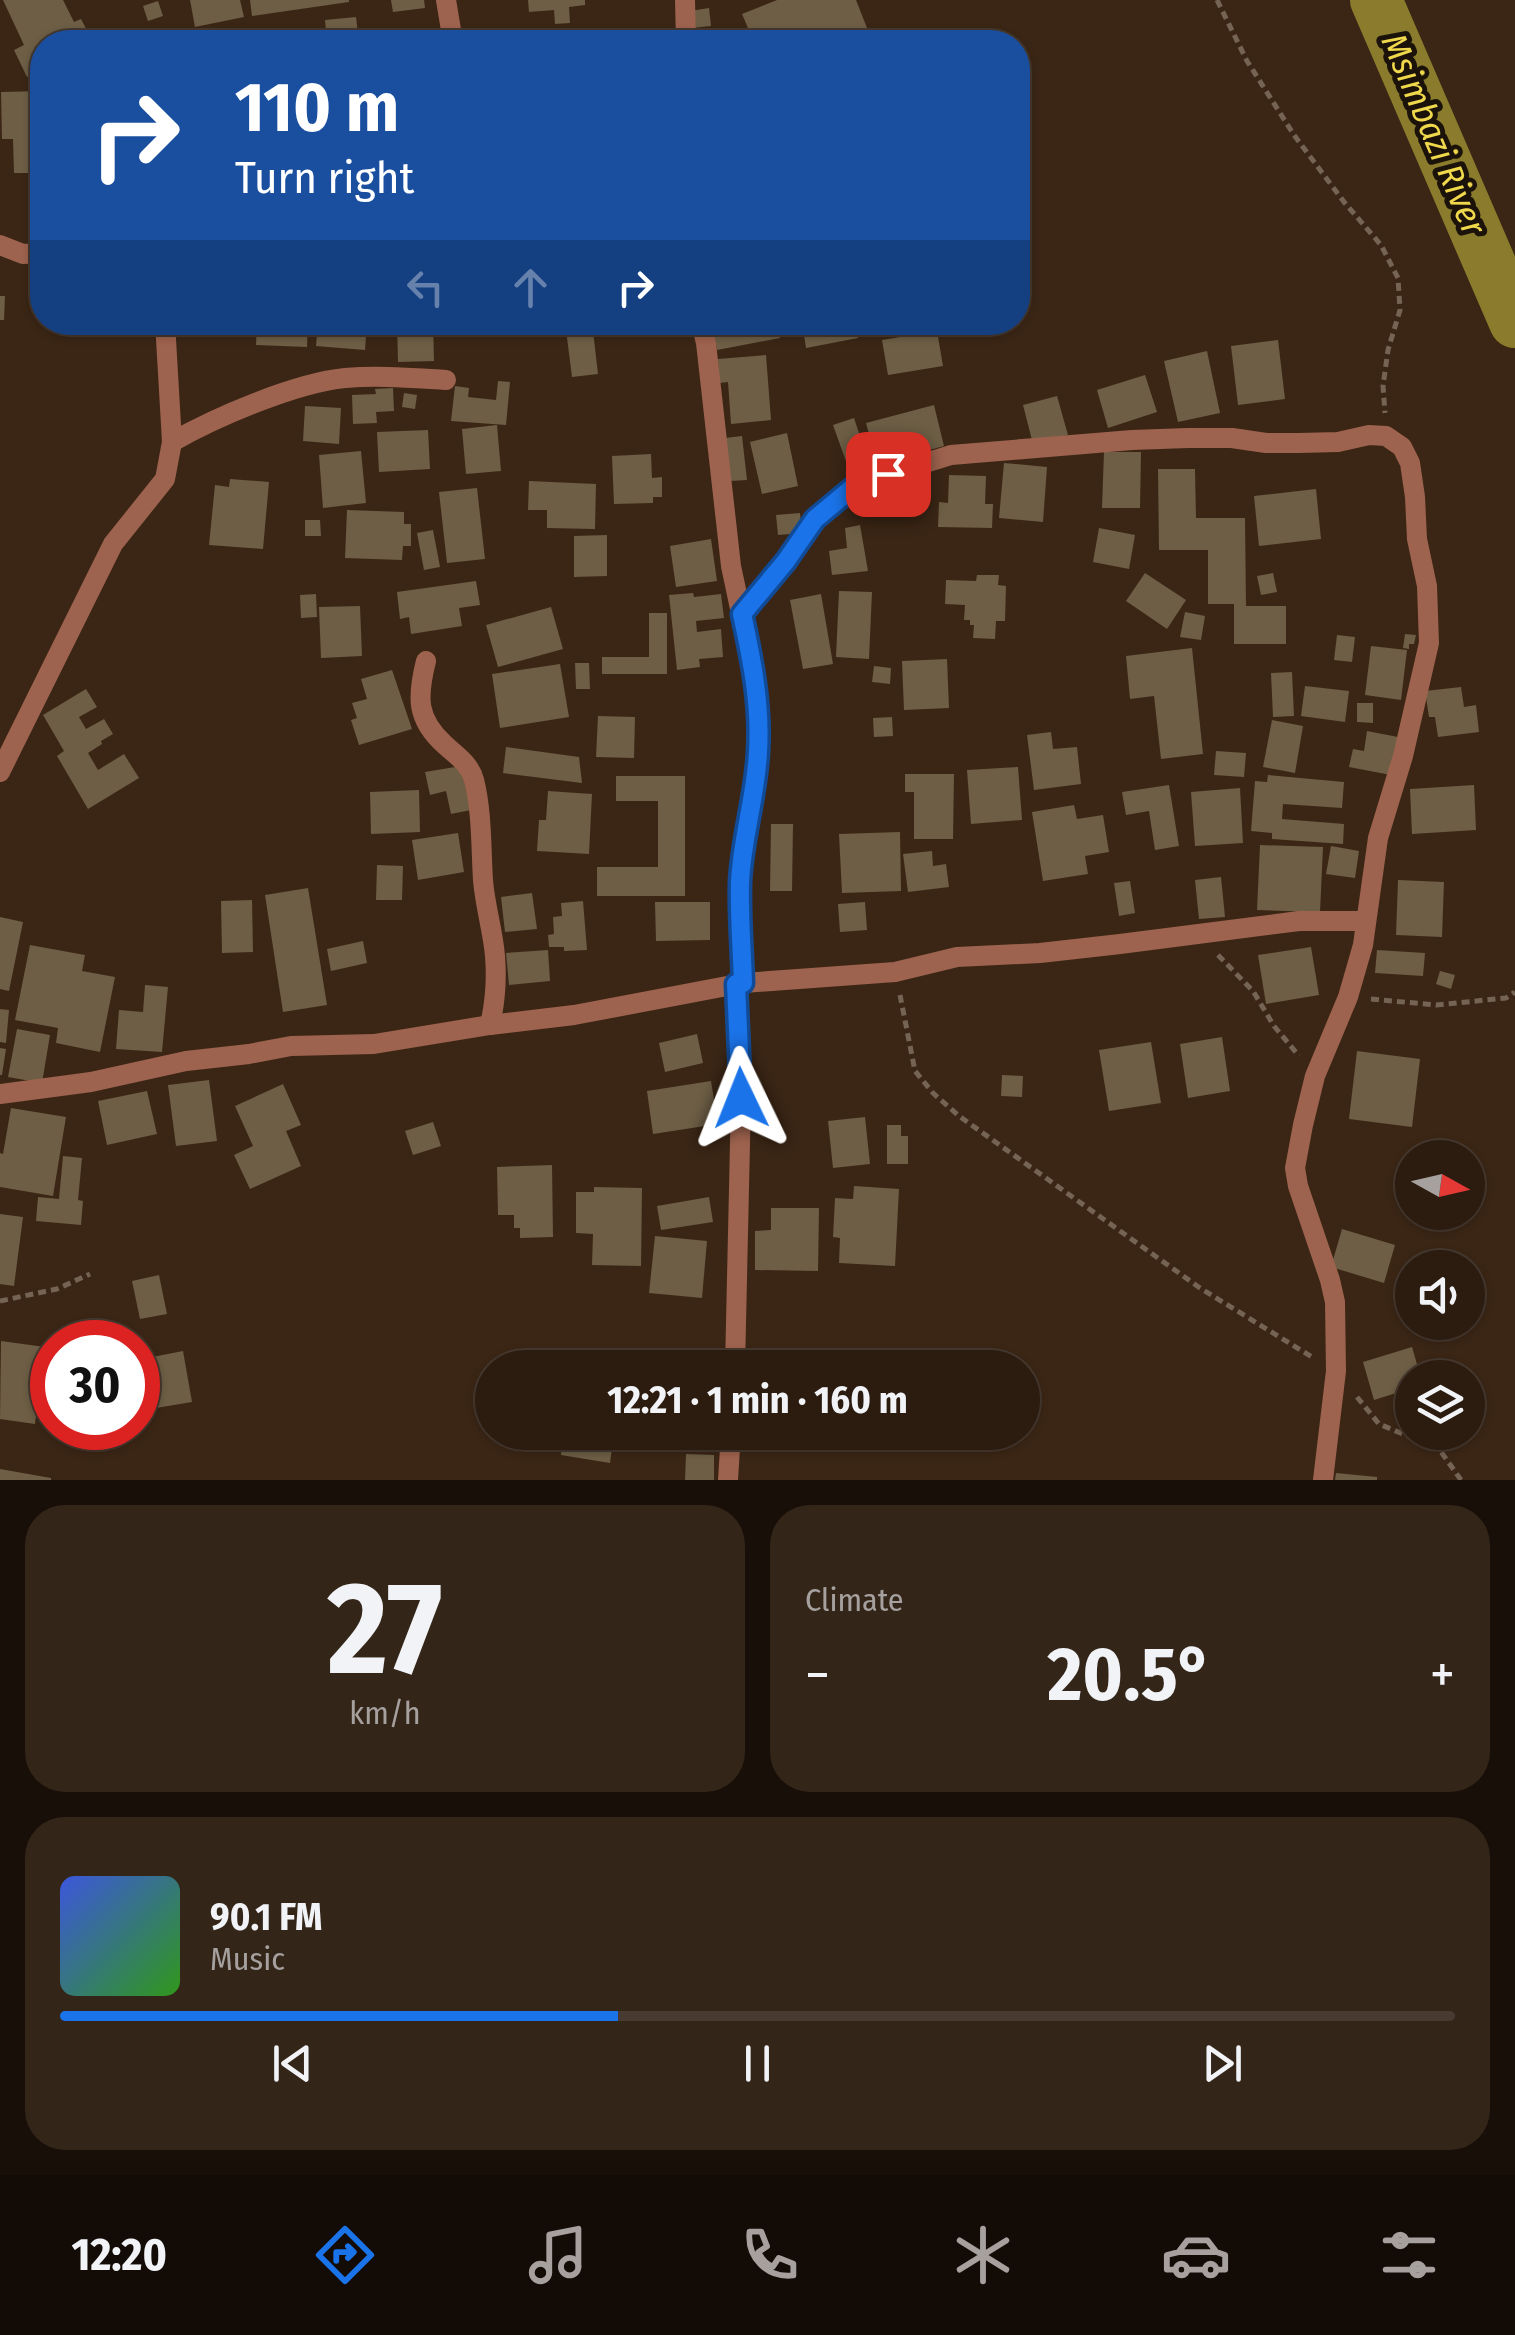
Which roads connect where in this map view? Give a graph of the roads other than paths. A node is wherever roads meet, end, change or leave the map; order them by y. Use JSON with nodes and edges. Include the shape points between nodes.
{"nodes":[{"id":1,"x":446,"y":0,"type":"edge"},
{"id":2,"x":686,"y":0,"type":"edge"},
{"id":3,"x":451,"y":30,"type":"edge"},
{"id":4,"x":686,"y":30,"type":"edge"},
{"id":5,"x":0,"y":245,"type":"edge"},
{"id":6,"x":30,"y":254,"type":"edge"},
{"id":7,"x":166,"y":335,"type":"edge"},
{"id":8,"x":704,"y":335,"type":"edge"},
{"id":9,"x":446,"y":380,"type":"dead end"},
{"id":10,"x":172,"y":442,"type":"junction"},
{"id":11,"x":742,"y":614,"type":"junction"},
{"id":12,"x":426,"y":662,"type":"dead end"},
{"id":13,"x":0,"y":772,"type":"edge"},
{"id":14,"x":1365,"y":921,"type":"junction"},
{"id":15,"x":740,"y":984,"type":"junction"},
{"id":16,"x":490,"y":1026,"type":"junction"},
{"id":17,"x":0,"y":1094,"type":"edge"},
{"id":18,"x":735,"y":1350,"type":"edge"},
{"id":19,"x":730,"y":1450,"type":"edge"},
{"id":20,"x":728,"y":1480,"type":"edge"},
{"id":21,"x":1322,"y":1480,"type":"edge"}],
"edges":[{"from":1,"to":3,"type":"street"},
{"from":2,"to":4,"type":"street"},
{"from":5,"to":6,"type":"street"},
{"from":7,"to":10,"type":"street"},
{"from":8,"to":11,"type":"street"},
{"from":9,"to":10,"type":"street","via":[[342,378],[202,425]]},
{"from":10,"to":13,"type":"street","via":[[165,479],[113,544]]},
{"from":11,"to":14,"type":"street","via":[[815,519],[857,484],[950,455],[1132,440],[1299,443],[1386,436],[1410,463],[1429,643],[1378,838]]},
{"from":11,"to":15,"type":"street","via":[[759,725],[740,883]]},
{"from":12,"to":16,"type":"street","via":[[420,706],[428,725],[474,776],[495,956]]},
{"from":14,"to":15,"type":"street","via":[[1299,921],[957,957],[895,972]]},
{"from":14,"to":21,"type":"street","via":[[1348,997],[1315,1076],[1296,1168],[1334,1302],[1336,1371]]},
{"from":15,"to":16,"type":"street"},
{"from":15,"to":18,"type":"street"},
{"from":16,"to":17,"type":"street","via":[[374,1044],[291,1046]]},
{"from":19,"to":20,"type":"street"}]}
